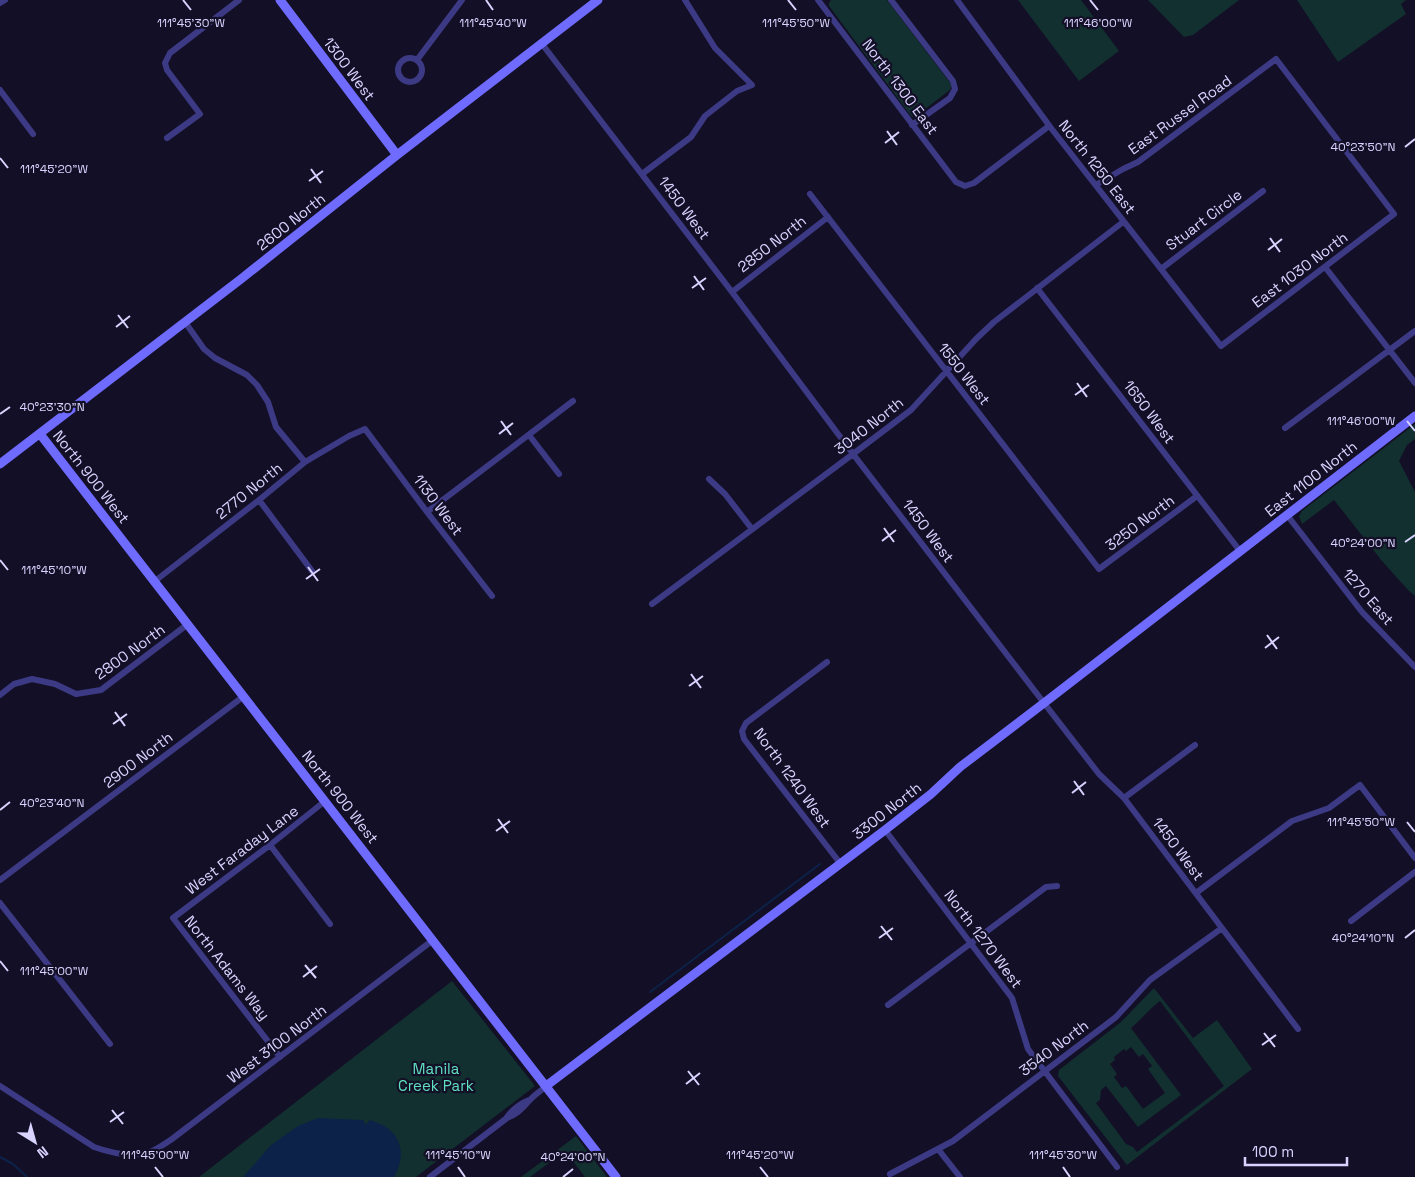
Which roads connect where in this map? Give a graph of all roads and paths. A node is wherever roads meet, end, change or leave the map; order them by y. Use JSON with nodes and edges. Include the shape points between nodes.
{"nodes":[{"id":1,"x":4,"y":0,"type":"edge"},
{"id":2,"x":239,"y":0,"type":"edge"},
{"id":3,"x":280,"y":0,"type":"edge"},
{"id":4,"x":462,"y":0,"type":"edge"},
{"id":5,"x":598,"y":0,"type":"edge"},
{"id":6,"x":685,"y":0,"type":"edge"},
{"id":7,"x":891,"y":0,"type":"edge"},
{"id":8,"x":957,"y":0,"type":"edge"},
{"id":9,"x":821,"y":1,"type":"edge"},
{"id":10,"x":0,"y":3,"type":"edge"},
{"id":11,"x":542,"y":44,"type":"junction"},
{"id":12,"x":417,"y":60,"type":"dead end"},
{"id":13,"x":0,"y":90,"type":"edge"},
{"id":14,"x":912,"y":124,"type":"junction"},
{"id":15,"x":1049,"y":126,"type":"junction"},
{"id":16,"x":33,"y":134,"type":"dead end"},
{"id":17,"x":167,"y":138,"type":"dead end"},
{"id":18,"x":397,"y":155,"type":"junction"},
{"id":19,"x":642,"y":174,"type":"junction"},
{"id":20,"x":1096,"y":185,"type":"junction"},
{"id":21,"x":1262,"y":191,"type":"dead end"},
{"id":22,"x":810,"y":194,"type":"dead end"},
{"id":23,"x":1394,"y":214,"type":"joint"},
{"id":24,"x":828,"y":217,"type":"junction"},
{"id":25,"x":1123,"y":222,"type":"junction"},
{"id":26,"x":1325,"y":267,"type":"junction"},
{"id":27,"x":1161,"y":269,"type":"junction"},
{"id":28,"x":1037,"y":288,"type":"junction"},
{"id":29,"x":732,"y":292,"type":"junction"},
{"id":30,"x":185,"y":322,"type":"junction"},
{"id":31,"x":1415,"y":331,"type":"edge"},
{"id":32,"x":1221,"y":346,"type":"joint"},
{"id":33,"x":1390,"y":350,"type":"junction"},
{"id":34,"x":946,"y":372,"type":"junction"},
{"id":35,"x":1415,"y":383,"type":"edge"},
{"id":36,"x":573,"y":401,"type":"dead end"},
{"id":37,"x":1415,"y":416,"type":"edge"},
{"id":38,"x":1285,"y":428,"type":"dead end"},
{"id":39,"x":365,"y":429,"type":"joint"},
{"id":40,"x":40,"y":434,"type":"junction"},
{"id":41,"x":529,"y":435,"type":"junction"},
{"id":42,"x":853,"y":454,"type":"junction"},
{"id":43,"x":305,"y":462,"type":"junction"},
{"id":44,"x":0,"y":464,"type":"edge"},
{"id":45,"x":559,"y":474,"type":"dead end"},
{"id":46,"x":709,"y":479,"type":"dead end"},
{"id":47,"x":1197,"y":496,"type":"junction"},
{"id":48,"x":259,"y":500,"type":"junction"},
{"id":49,"x":427,"y":512,"type":"junction"},
{"id":50,"x":1287,"y":515,"type":"junction"},
{"id":51,"x":752,"y":529,"type":"junction"},
{"id":52,"x":1240,"y":551,"type":"junction"},
{"id":53,"x":1099,"y":569,"type":"joint"},
{"id":54,"x":312,"y":572,"type":"dead end"},
{"id":55,"x":155,"y":581,"type":"junction"},
{"id":56,"x":492,"y":596,"type":"dead end"},
{"id":57,"x":652,"y":604,"type":"dead end"},
{"id":58,"x":188,"y":624,"type":"junction"},
{"id":59,"x":827,"y":662,"type":"dead end"},
{"id":60,"x":1415,"y":667,"type":"edge"},
{"id":61,"x":0,"y":695,"type":"edge"},
{"id":62,"x":244,"y":696,"type":"junction"},
{"id":63,"x":1044,"y":703,"type":"junction"},
{"id":64,"x":1195,"y":745,"type":"dead end"},
{"id":65,"x":1124,"y":798,"type":"junction"},
{"id":66,"x":325,"y":801,"type":"junction"},
{"id":67,"x":885,"y":830,"type":"junction"},
{"id":68,"x":270,"y":844,"type":"junction"},
{"id":69,"x":1415,"y":858,"type":"edge"},
{"id":70,"x":840,"y":863,"type":"junction"},
{"id":71,"x":1415,"y":872,"type":"edge"},
{"id":72,"x":0,"y":880,"type":"edge"},
{"id":73,"x":1056,"y":886,"type":"dead end"},
{"id":74,"x":1196,"y":893,"type":"junction"},
{"id":75,"x":0,"y":903,"type":"edge"},
{"id":76,"x":173,"y":918,"type":"joint"},
{"id":77,"x":1351,"y":921,"type":"dead end"},
{"id":78,"x":330,"y":924,"type":"dead end"},
{"id":79,"x":1222,"y":928,"type":"junction"},
{"id":80,"x":433,"y":940,"type":"junction"},
{"id":81,"x":971,"y":943,"type":"junction"},
{"id":82,"x":888,"y":1005,"type":"dead end"},
{"id":83,"x":1298,"y":1029,"type":"dead end"},
{"id":84,"x":110,"y":1044,"type":"dead end"},
{"id":85,"x":280,"y":1057,"type":"junction"},
{"id":86,"x":1045,"y":1070,"type":"junction"},
{"id":87,"x":0,"y":1086,"type":"edge"},
{"id":88,"x":546,"y":1086,"type":"junction"},
{"id":89,"x":938,"y":1149,"type":"junction"},
{"id":90,"x":1117,"y":1167,"type":"dead end"},
{"id":91,"x":890,"y":1174,"type":"dead end"},
{"id":92,"x":430,"y":1177,"type":"edge"},
{"id":93,"x":616,"y":1177,"type":"edge"},
{"id":94,"x":960,"y":1177,"type":"edge"}],
"edges":[{"from":1,"to":10,"type":"street"},
{"from":2,"to":17,"type":"street","via":[[170,53],[165,62],[167,70],[200,114]]},
{"from":3,"to":18,"type":"street","name":"1300 West"},
{"from":4,"to":12,"type":"street"},
{"from":5,"to":11,"type":"street","name":"2600 North"},
{"from":6,"to":19,"type":"street","via":[[715,48],[752,85],[738,91],[705,116],[691,137]]},
{"from":7,"to":14,"type":"street","via":[[953,81],[955,89],[950,98]]},
{"from":8,"to":15,"type":"street","name":"North 1250 East"},
{"from":9,"to":14,"type":"street","name":"North 1300 East"},
{"from":11,"to":18,"type":"street","name":"2600 North"},
{"from":11,"to":19,"type":"street","name":"1450 West"},
{"from":13,"to":16,"type":"street"},
{"from":14,"to":15,"type":"street","name":"North 1300 East","via":[[956,182],[965,186],[974,183]]},
{"from":15,"to":20,"type":"street","name":"North 1250 East"},
{"from":18,"to":30,"type":"street","name":"2600 North"},
{"from":19,"to":29,"type":"street","name":"1450 West"},
{"from":20,"to":23,"type":"street","name":"East Russel Road","via":[[1138,162],[1276,60]]},
{"from":20,"to":25,"type":"street","name":"North 1250 East"},
{"from":21,"to":27,"type":"street","name":"Stuart Circle"},
{"from":22,"to":24,"type":"street","name":"1550 West"},
{"from":23,"to":26,"type":"street","name":"East 1030 North"},
{"from":24,"to":29,"type":"street","name":"2850 North"},
{"from":24,"to":34,"type":"street","name":"1550 West"},
{"from":25,"to":27,"type":"street","name":"North 1250 East"},
{"from":25,"to":28,"type":"street","name":"3040 North"},
{"from":26,"to":32,"type":"street","name":"East 1030 North"},
{"from":26,"to":33,"type":"street"},
{"from":27,"to":32,"type":"street","name":"North 1250 East"},
{"from":28,"to":34,"type":"street","name":"3040 North","via":[[994,322]]},
{"from":28,"to":47,"type":"street","name":"1650 West"},
{"from":29,"to":42,"type":"street","name":"1450 West"},
{"from":30,"to":40,"type":"street","name":"2600 North"},
{"from":30,"to":43,"type":"street","via":[[214,358],[247,375],[257,384],[268,402],[276,427]]},
{"from":31,"to":33,"type":"street"},
{"from":33,"to":35,"type":"street"},
{"from":33,"to":38,"type":"street"},
{"from":34,"to":42,"type":"street","name":"3040 North","via":[[911,410]]},
{"from":34,"to":53,"type":"street","name":"1550 West"},
{"from":36,"to":41,"type":"street"},
{"from":37,"to":50,"type":"street","name":"East 1100 North"},
{"from":39,"to":43,"type":"street","name":"2770 North"},
{"from":39,"to":49,"type":"street","name":"1130 West"},
{"from":40,"to":44,"type":"street","name":"2600 North"},
{"from":40,"to":55,"type":"street","name":"North 900 West"},
{"from":41,"to":45,"type":"street"},
{"from":41,"to":49,"type":"street"},
{"from":42,"to":51,"type":"street","name":"3040 North"},
{"from":42,"to":63,"type":"street","name":"1450 West"},
{"from":43,"to":48,"type":"street","name":"2770 North"},
{"from":46,"to":51,"type":"street"},
{"from":47,"to":52,"type":"street","name":"1650 West"},
{"from":47,"to":53,"type":"street","name":"3250 North"},
{"from":48,"to":54,"type":"street"},
{"from":48,"to":55,"type":"street","name":"2770 North"},
{"from":49,"to":56,"type":"street","name":"1130 West"},
{"from":50,"to":52,"type":"street","name":"East 1100 North"},
{"from":50,"to":60,"type":"street","name":"1270 East","via":[[1362,612]]},
{"from":51,"to":57,"type":"street","name":"3040 North"},
{"from":52,"to":63,"type":"street","name":"3300 North"},
{"from":55,"to":58,"type":"street","name":"North 900 West"},
{"from":58,"to":61,"type":"street","name":"2800 North","via":[[101,690],[76,694],[55,684],[32,679],[14,684]]},
{"from":58,"to":62,"type":"street","name":"North 900 West"},
{"from":59,"to":70,"type":"street","name":"North 1240 West","via":[[746,723],[742,731],[744,739]]},
{"from":62,"to":66,"type":"street","name":"North 900 West"},
{"from":62,"to":72,"type":"street","name":"2900 North"},
{"from":63,"to":65,"type":"street","name":"1450 West","via":[[1099,774]]},
{"from":63,"to":67,"type":"street","name":"3300 North"},
{"from":64,"to":65,"type":"street"},
{"from":65,"to":74,"type":"street","name":"1450 West"},
{"from":66,"to":68,"type":"street","name":"West Faraday Lane"},
{"from":66,"to":80,"type":"street","name":"North 900 West"},
{"from":67,"to":70,"type":"street","name":"3300 North"},
{"from":67,"to":81,"type":"street","name":"North 1270 West"},
{"from":68,"to":76,"type":"street","name":"West Faraday Lane"},
{"from":68,"to":78,"type":"street"},
{"from":69,"to":74,"type":"street","via":[[1360,785],[1329,808],[1292,821]]},
{"from":70,"to":88,"type":"street","name":"3300 North"},
{"from":71,"to":77,"type":"street"},
{"from":73,"to":81,"type":"street","via":[[1046,886]]},
{"from":74,"to":79,"type":"street","name":"1450 West"},
{"from":75,"to":84,"type":"street"},
{"from":76,"to":85,"type":"street","name":"North Adams Way"},
{"from":79,"to":83,"type":"street","name":"1450 West"},
{"from":79,"to":86,"type":"street","name":"3540 North","via":[[1150,980],[1116,1017]]},
{"from":80,"to":85,"type":"street","name":"West 3100 North"},
{"from":80,"to":88,"type":"street","name":"North 900 West"},
{"from":81,"to":82,"type":"street"},
{"from":81,"to":86,"type":"street","name":"North 1270 West","via":[[1012,998],[1028,1049]]},
{"from":85,"to":87,"type":"street","name":"West 3100 North","via":[[172,1139],[151,1152],[130,1155],[94,1147]]},
{"from":86,"to":89,"type":"street","name":"3540 North"},
{"from":86,"to":90,"type":"street","name":"North 1270 West"},
{"from":88,"to":92,"type":"street","via":[[524,1108]]},
{"from":88,"to":93,"type":"street","name":"North 900 West"},
{"from":89,"to":91,"type":"street","name":"3540 North"},
{"from":89,"to":94,"type":"street"}]}
